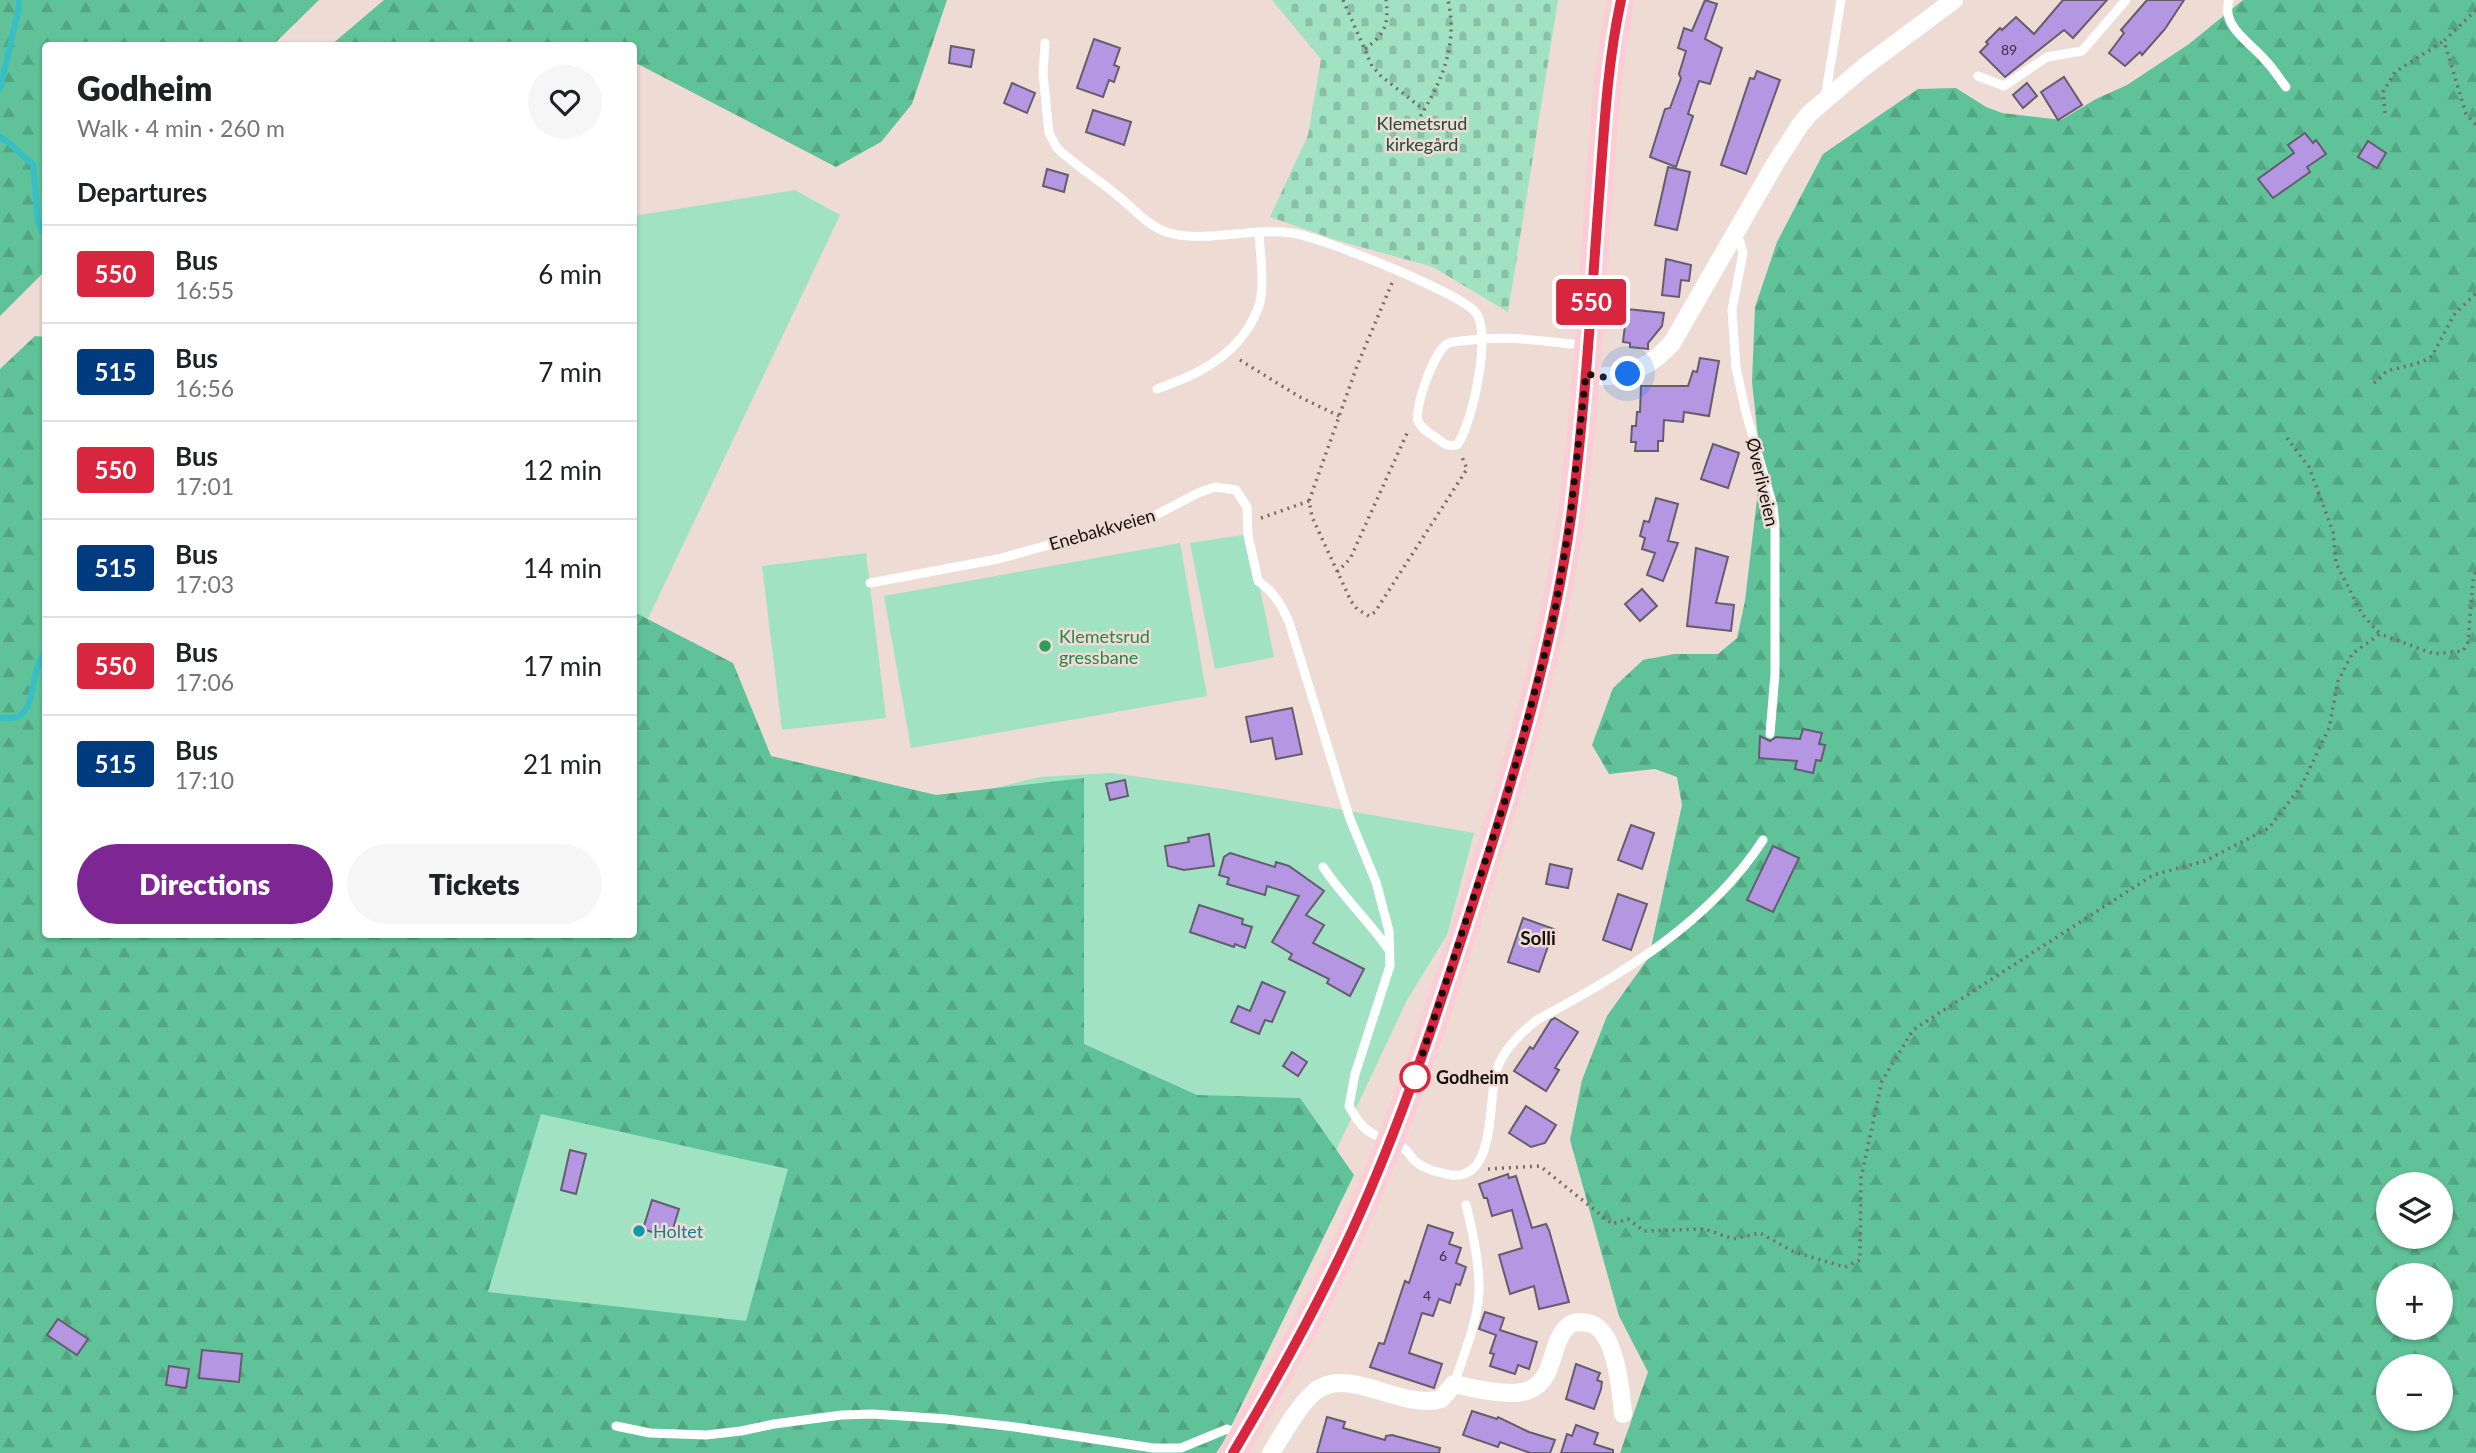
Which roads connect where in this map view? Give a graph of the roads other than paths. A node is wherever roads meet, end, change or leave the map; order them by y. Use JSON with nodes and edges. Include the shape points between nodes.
{"nodes":[{"id":1,"x":1621,"y":0,"type":"edge"},
{"id":2,"x":1840,"y":0,"type":"edge"},
{"id":3,"x":1954,"y":0,"type":"edge"},
{"id":4,"x":2126,"y":0,"type":"edge"},
{"id":5,"x":2229,"y":0,"type":"edge"},
{"id":6,"x":1045,"y":43,"type":"dead end"},
{"id":7,"x":1978,"y":76,"type":"dead end"},
{"id":8,"x":2286,"y":87,"type":"dead end"},
{"id":9,"x":1825,"y":100,"type":"junction"},
{"id":10,"x":1259,"y":232,"type":"junction"},
{"id":11,"x":1733,"y":237,"type":"junction"},
{"id":12,"x":1483,"y":339,"type":"junction"},
{"id":13,"x":1588,"y":346,"type":"junction"},
{"id":14,"x":1586,"y":374,"type":"junction"},
{"id":15,"x":1157,"y":389,"type":"dead end"},
{"id":16,"x":870,"y":583,"type":"dead end"},
{"id":17,"x":1770,"y":734,"type":"dead end"},
{"id":18,"x":1763,"y":840,"type":"dead end"},
{"id":19,"x":1323,"y":867,"type":"dead end"},
{"id":20,"x":1390,"y":952,"type":"junction"},
{"id":21,"x":1389,"y":1142,"type":"junction"},
{"id":22,"x":1466,"y":1205,"type":"dead end"},
{"id":23,"x":1454,"y":1384,"type":"junction"},
{"id":24,"x":1623,"y":1414,"type":"dead end"},
{"id":25,"x":616,"y":1426,"type":"dead end"},
{"id":26,"x":1238,"y":1444,"type":"edge"},
{"id":27,"x":1270,"y":1453,"type":"edge"}],
"edges":[{"from":1,"to":13,"type":"main road","via":[[1610,61]]},
{"from":2,"to":9,"type":"lane"},
{"from":3,"to":9,"type":"street"},
{"from":4,"to":7,"type":"lane","via":[[2082,51],[2047,57],[2004,86]]},
{"from":5,"to":8,"type":"lane","via":[[2229,19],[2236,32]]},
{"from":6,"to":10,"type":"lane","via":[[1049,133],[1071,161],[1166,232]]},
{"from":9,"to":11,"type":"street","via":[[1788,141]]},
{"from":10,"to":12,"type":"lane","via":[[1320,240],[1454,296],[1479,315]]},
{"from":10,"to":15,"type":"lane","via":[[1262,299],[1255,318],[1240,341],[1218,361],[1192,377]]},
{"from":11,"to":14,"type":"street","via":[[1663,354],[1628,374]]},
{"from":11,"to":17,"type":"lane","name":"Øverliveien","via":[[1744,253],[1732,310],[1737,368],[1775,525],[1775,674]]},
{"from":12,"to":12,"type":"lane","via":[[1465,433],[1452,447],[1417,420],[1422,397],[1441,349]]},
{"from":12,"to":13,"type":"lane","via":[[1509,337]]},
{"from":13,"to":14,"type":"main road"},
{"from":14,"to":21,"type":"main road","via":[[1570,520],[1537,685],[1470,911]]},
{"from":16,"to":20,"type":"lane","name":"Enebakkveien","via":[[998,559],[1154,516],[1221,486],[1236,490],[1247,507],[1258,581],[1272,591],[1289,622],[1350,819],[1376,882]]},
{"from":18,"to":21,"type":"lane","via":[[1729,884],[1691,921],[1643,957],[1524,1030],[1497,1069],[1489,1132],[1472,1170],[1456,1175],[1437,1173]]},
{"from":19,"to":20,"type":"lane"},
{"from":20,"to":21,"type":"lane","via":[[1386,981],[1349,1106],[1363,1128]]},
{"from":21,"to":26,"type":"main road","via":[[1331,1274]]},
{"from":22,"to":23,"type":"lane","via":[[1480,1289]]},
{"from":23,"to":24,"type":"street","via":[[1497,1391],[1531,1390],[1548,1372],[1567,1328],[1583,1322],[1595,1325],[1611,1349]]},
{"from":23,"to":27,"type":"street","via":[[1441,1399],[1418,1402],[1352,1383],[1324,1385],[1312,1393]]},
{"from":25,"to":26,"type":"lane","via":[[650,1433],[706,1435],[873,1414],[1015,1427],[1153,1448],[1181,1448],[1227,1429]]}]}
